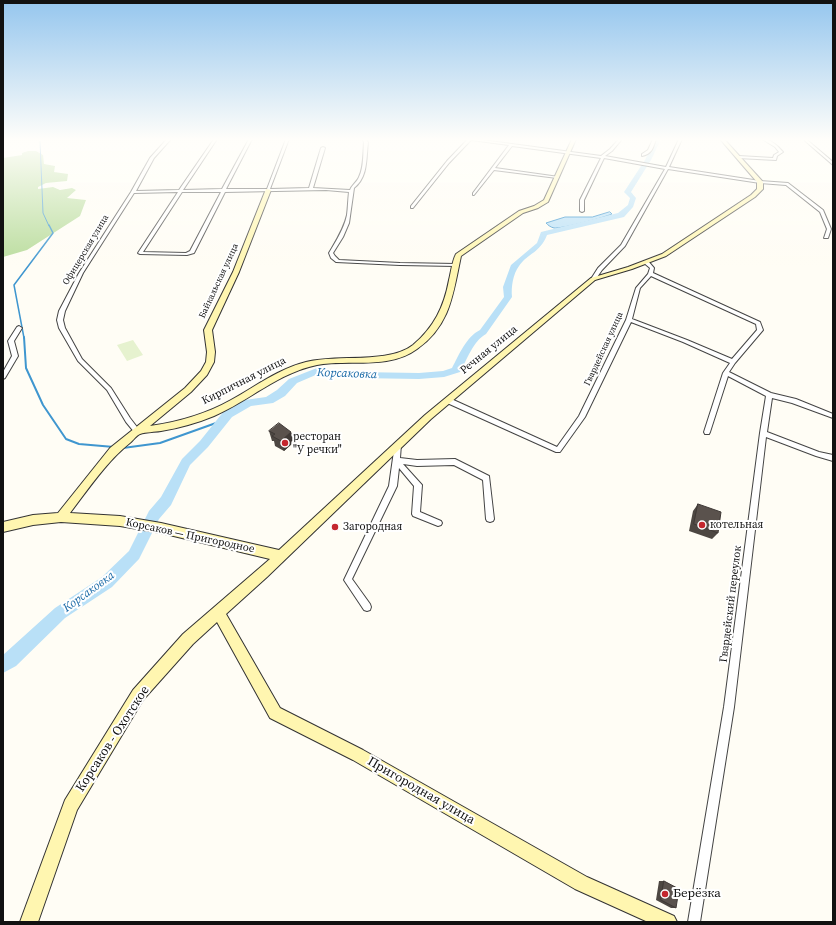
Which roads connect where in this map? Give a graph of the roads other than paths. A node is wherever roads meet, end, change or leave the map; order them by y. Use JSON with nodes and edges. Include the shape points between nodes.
{"nodes":[{"id":1,"x":138,"y":182,"type":"edge"},
{"id":2,"x":187,"y":182,"type":"edge"},
{"id":3,"x":228,"y":182,"type":"edge"},
{"id":4,"x":271,"y":182,"type":"edge"},
{"id":5,"x":313,"y":182,"type":"edge"},
{"id":6,"x":359,"y":182,"type":"edge"},
{"id":7,"x":432,"y":182,"type":"edge"},
{"id":8,"x":483,"y":182,"type":"edge"},
{"id":9,"x":555,"y":182,"type":"edge"},
{"id":10,"x":591,"y":182,"type":"edge"},
{"id":11,"x":659,"y":182,"type":"edge"},
{"id":12,"x":760,"y":182,"type":"edge"},
{"id":13,"x":762,"y":182,"type":"edge"},
{"id":14,"x":311,"y":189,"type":"junction"},
{"id":15,"x":224,"y":190,"type":"junction"},
{"id":16,"x":268,"y":190,"type":"junction"},
{"id":17,"x":181,"y":191,"type":"junction"},
{"id":18,"x":351,"y":191,"type":"junction"},
{"id":19,"x":133,"y":192,"type":"junction"},
{"id":20,"x":474,"y":194,"type":"dead end"},
{"id":21,"x":412,"y":207,"type":"dead end"},
{"id":22,"x":582,"y":211,"type":"dead end"},
{"id":23,"x":826,"y":237,"type":"dead end"},
{"id":24,"x":646,"y":262,"type":"junction"},
{"id":25,"x":456,"y":265,"type":"junction"},
{"id":26,"x":650,"y":274,"type":"junction"},
{"id":27,"x":593,"y":279,"type":"junction"},
{"id":28,"x":628,"y":320,"type":"junction"},
{"id":29,"x":19,"y":328,"type":"dead end"},
{"id":30,"x":733,"y":362,"type":"junction"},
{"id":31,"x":726,"y":373,"type":"junction"},
{"id":32,"x":3,"y":377,"type":"edge"},
{"id":33,"x":769,"y":395,"type":"junction"},
{"id":34,"x":447,"y":400,"type":"junction"},
{"id":35,"x":833,"y":416,"type":"edge"},
{"id":36,"x":138,"y":431,"type":"junction"},
{"id":37,"x":707,"y":432,"type":"dead end"},
{"id":38,"x":763,"y":433,"type":"junction"},
{"id":39,"x":398,"y":444,"type":"junction"},
{"id":40,"x":833,"y":458,"type":"edge"},
{"id":41,"x":396,"y":460,"type":"junction"},
{"id":42,"x":61,"y":517,"type":"junction"},
{"id":43,"x":490,"y":519,"type":"dead end"},
{"id":44,"x":438,"y":523,"type":"dead end"},
{"id":45,"x":3,"y":527,"type":"edge"},
{"id":46,"x":281,"y":556,"type":"junction"},
{"id":47,"x":367,"y":607,"type":"dead end"},
{"id":48,"x":219,"y":613,"type":"junction"},
{"id":49,"x":29,"y":922,"type":"edge"},
{"id":50,"x":668,"y":922,"type":"edge"},
{"id":51,"x":694,"y":922,"type":"edge"}],
"edges":[{"from":1,"to":19,"type":"street","name":"Офицерская улица"},
{"from":2,"to":17,"type":"street"},
{"from":3,"to":15,"type":"street"},
{"from":4,"to":16,"type":"street","name":"Байкальская улица"},
{"from":5,"to":14,"type":"street"},
{"from":6,"to":18,"type":"street"},
{"from":7,"to":21,"type":"street"},
{"from":8,"to":20,"type":"street"},
{"from":9,"to":25,"type":"street","name":"Кирпичная улица","via":[[546,201],[521,212],[470,246],[458,255]]},
{"from":10,"to":22,"type":"street","via":[[582,200]]},
{"from":11,"to":27,"type":"street","name":"Речная улица","via":[[623,246]]},
{"from":12,"to":24,"type":"street","via":[[760,189],[753,196],[664,255]]},
{"from":13,"to":23,"type":"street","via":[[788,185],[822,211],[829,229]]},
{"from":14,"to":16,"type":"street"},
{"from":14,"to":18,"type":"street"},
{"from":15,"to":16,"type":"street"},
{"from":15,"to":17,"type":"street"},
{"from":15,"to":17,"type":"street","via":[[192,252],[140,253]]},
{"from":16,"to":36,"type":"street","name":"Байкальская улица","via":[[236,272],[208,330],[212,352],[210,362],[204,373],[188,390]]},
{"from":17,"to":19,"type":"street"},
{"from":18,"to":25,"type":"street","via":[[348,221],[331,254],[338,261]]},
{"from":19,"to":36,"type":"street","name":"Офицерская улица","via":[[81,273],[60,320],[80,360],[109,390]]},
{"from":24,"to":26,"type":"street","via":[[652,268]]},
{"from":24,"to":27,"type":"street"},
{"from":25,"to":36,"type":"street","name":"Кирпичная улица","via":[[447,307],[431,332],[413,348],[393,357],[320,362],[291,369],[231,404],[157,429]]},
{"from":26,"to":28,"type":"street","name":"Гвардейская улица","via":[[638,288]]},
{"from":26,"to":30,"type":"street","via":[[758,323],[760,330]]},
{"from":27,"to":34,"type":"street","name":"Речная улица"},
{"from":28,"to":30,"type":"street"},
{"from":28,"to":34,"type":"street","name":"Гвардейская улица","via":[[582,417],[558,450]]},
{"from":29,"to":32,"type":"street","via":[[11,341],[16,356]]},
{"from":30,"to":31,"type":"street"},
{"from":31,"to":33,"type":"street"},
{"from":31,"to":37,"type":"street"},
{"from":33,"to":35,"type":"street","via":[[794,401]]},
{"from":33,"to":38,"type":"street","name":"Гвардейский переулок"},
{"from":34,"to":39,"type":"street","name":"Речная улица"},
{"from":36,"to":42,"type":"street","name":"Кирпичная улица","via":[[125,440],[106,460]]},
{"from":38,"to":40,"type":"street"},
{"from":38,"to":51,"type":"street","name":"Гвардейский переулок","via":[[729,707]]},
{"from":39,"to":41,"type":"street"},
{"from":39,"to":46,"type":"street","name":"Речная улица"},
{"from":41,"to":43,"type":"street","via":[[417,463],[455,462],[486,478]]},
{"from":41,"to":44,"type":"street","via":[[418,485],[416,514]]},
{"from":41,"to":47,"type":"street","via":[[393,486],[348,580]]},
{"from":42,"to":45,"type":"street","name":"Корсаков — Пригородное"},
{"from":42,"to":46,"type":"street","name":"Корсаков — Пригородное","via":[[137,523]]},
{"from":46,"to":48,"type":"street","name":"Корсаков - Охотское"},
{"from":48,"to":49,"type":"street","name":"Корсаков - Охотское","via":[[188,639],[138,695],[71,806]]},
{"from":48,"to":50,"type":"street","name":"Пригородная улица","via":[[275,713],[358,755],[581,883]]}]}
